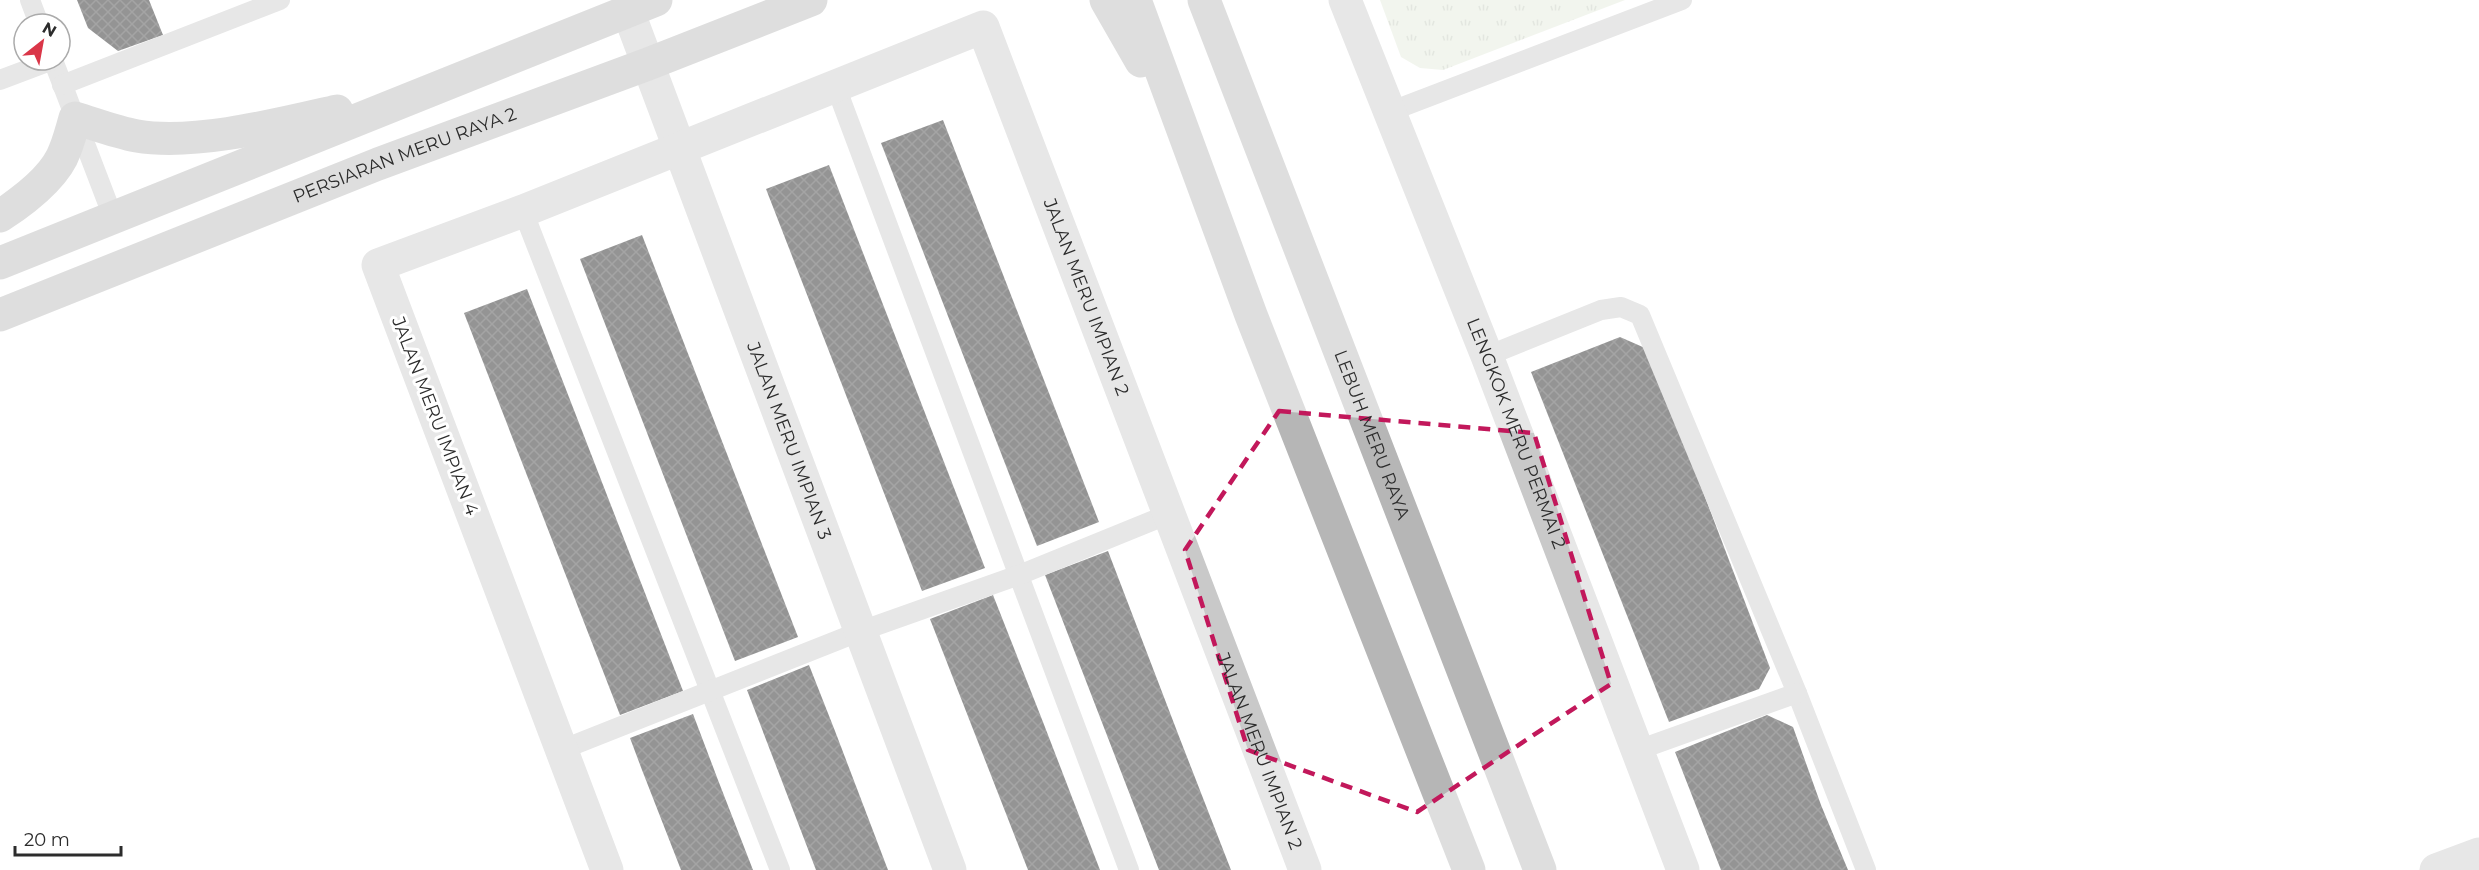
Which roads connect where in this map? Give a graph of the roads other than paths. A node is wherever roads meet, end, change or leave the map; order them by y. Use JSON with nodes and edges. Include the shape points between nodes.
{"nodes":[{"id":1,"x":280,"y":0,"type":"edge"},
{"id":2,"x":811,"y":0,"type":"edge"},
{"id":3,"x":1106,"y":0,"type":"edge"},
{"id":4,"x":1135,"y":0,"type":"edge"},
{"id":5,"x":1346,"y":0,"type":"edge"},
{"id":6,"x":1682,"y":0,"type":"edge"},
{"id":7,"x":1205,"y":4,"type":"edge"},
{"id":8,"x":642,"y":6,"type":"edge"},
{"id":9,"x":648,"y":64,"type":"junction"},
{"id":10,"x":21,"y":72,"type":"edge"},
{"id":11,"x":57,"y":72,"type":"edge"},
{"id":12,"x":0,"y":80,"type":"edge"},
{"id":13,"x":62,"y":85,"type":"junction"},
{"id":14,"x":440,"y":87,"type":"junction"},
{"id":15,"x":836,"y":87,"type":"junction"},
{"id":16,"x":1389,"y":111,"type":"junction"},
{"id":17,"x":75,"y":118,"type":"junction"},
{"id":18,"x":680,"y":149,"type":"junction"},
{"id":19,"x":1192,"y":151,"type":"junction"},
{"id":20,"x":378,"y":164,"type":"junction"},
{"id":21,"x":523,"y":211,"type":"junction"},
{"id":22,"x":0,"y":216,"type":"edge"},
{"id":23,"x":113,"y":217,"type":"junction"},
{"id":24,"x":0,"y":263,"type":"edge"},
{"id":25,"x":0,"y":284,"type":"edge"},
{"id":26,"x":0,"y":315,"type":"edge"},
{"id":27,"x":1487,"y":356,"type":"junction"},
{"id":28,"x":1169,"y":514,"type":"junction"},
{"id":29,"x":1019,"y":575,"type":"junction"},
{"id":30,"x":861,"y":632,"type":"junction"},
{"id":31,"x":710,"y":693,"type":"junction"},
{"id":32,"x":1797,"y":693,"type":"junction"},
{"id":33,"x":561,"y":750,"type":"junction"},
{"id":34,"x":1638,"y":750,"type":"junction"},
{"id":35,"x":2479,"y":854,"type":"edge"},
{"id":36,"x":607,"y":870,"type":"edge"},
{"id":37,"x":780,"y":870,"type":"edge"},
{"id":38,"x":950,"y":870,"type":"edge"},
{"id":39,"x":1129,"y":870,"type":"edge"},
{"id":40,"x":1305,"y":870,"type":"edge"},
{"id":41,"x":1469,"y":870,"type":"edge"},
{"id":42,"x":1540,"y":870,"type":"edge"},
{"id":43,"x":1683,"y":870,"type":"edge"},
{"id":44,"x":1866,"y":870,"type":"edge"},
{"id":45,"x":2436,"y":870,"type":"edge"}],
"edges":[{"from":1,"to":13,"type":"lane"},
{"from":2,"to":9,"type":"main road","name":"PERSIARAN MERU RAYA 2"},
{"from":3,"to":19,"type":"main road"},
{"from":4,"to":19,"type":"main road"},
{"from":5,"to":16,"type":"street","name":"LENGKOK MERU PERMAI 2"},
{"from":6,"to":16,"type":"lane"},
{"from":7,"to":42,"type":"main road","name":"LEBUH MERU RAYA"},
{"from":8,"to":9,"type":"street","name":"JALAN MERU IMPIAN 3"},
{"from":8,"to":14,"type":"main road"},
{"from":9,"to":18,"type":"street","name":"JALAN MERU IMPIAN 3"},
{"from":9,"to":20,"type":"main road","name":"PERSIARAN MERU RAYA 2"},
{"from":10,"to":12,"type":"lane"},
{"from":11,"to":13,"type":"lane"},
{"from":13,"to":17,"type":"lane"},
{"from":14,"to":17,"type":"main road","via":[[283,123],[189,138],[138,136]]},
{"from":14,"to":23,"type":"main road"},
{"from":15,"to":18,"type":"street","name":"JALAN MERU IMPIAN 2"},
{"from":15,"to":28,"type":"street","name":"JALAN MERU IMPIAN 2","via":[[983,27]]},
{"from":15,"to":29,"type":"lane"},
{"from":16,"to":27,"type":"street","name":"LENGKOK MERU PERMAI 2"},
{"from":17,"to":22,"type":"main road","via":[[65,152],[45,180]]},
{"from":17,"to":23,"type":"lane"},
{"from":18,"to":21,"type":"street","name":"JALAN MERU IMPIAN 4"},
{"from":18,"to":30,"type":"street","name":"JALAN MERU IMPIAN 3"},
{"from":19,"to":41,"type":"main road","via":[[1251,315]]},
{"from":20,"to":23,"type":"main road","via":[[280,176],[150,221]]},
{"from":20,"to":26,"type":"main road","name":"PERSIARAN MERU RAYA 2"},
{"from":21,"to":31,"type":"lane"},
{"from":21,"to":33,"type":"street","name":"JALAN MERU IMPIAN 4","via":[[378,265]]},
{"from":23,"to":24,"type":"main road"},
{"from":23,"to":25,"type":"main road","via":[[95,238]]},
{"from":27,"to":32,"type":"lane","via":[[1601,309],[1621,307],[1640,315]]},
{"from":27,"to":34,"type":"street","name":"LENGKOK MERU PERMAI 2"},
{"from":28,"to":29,"type":"lane"},
{"from":28,"to":40,"type":"street","name":"JALAN MERU IMPIAN 2"},
{"from":29,"to":30,"type":"lane"},
{"from":29,"to":39,"type":"lane"},
{"from":30,"to":31,"type":"lane"},
{"from":30,"to":38,"type":"street","name":"JALAN MERU IMPIAN 3"},
{"from":31,"to":33,"type":"lane"},
{"from":31,"to":37,"type":"lane"},
{"from":32,"to":34,"type":"lane"},
{"from":32,"to":44,"type":"lane"},
{"from":33,"to":36,"type":"street","name":"JALAN MERU IMPIAN 4"},
{"from":34,"to":43,"type":"street","name":"LENGKOK MERU PERMAI 2"},
{"from":35,"to":45,"type":"street"}]}
